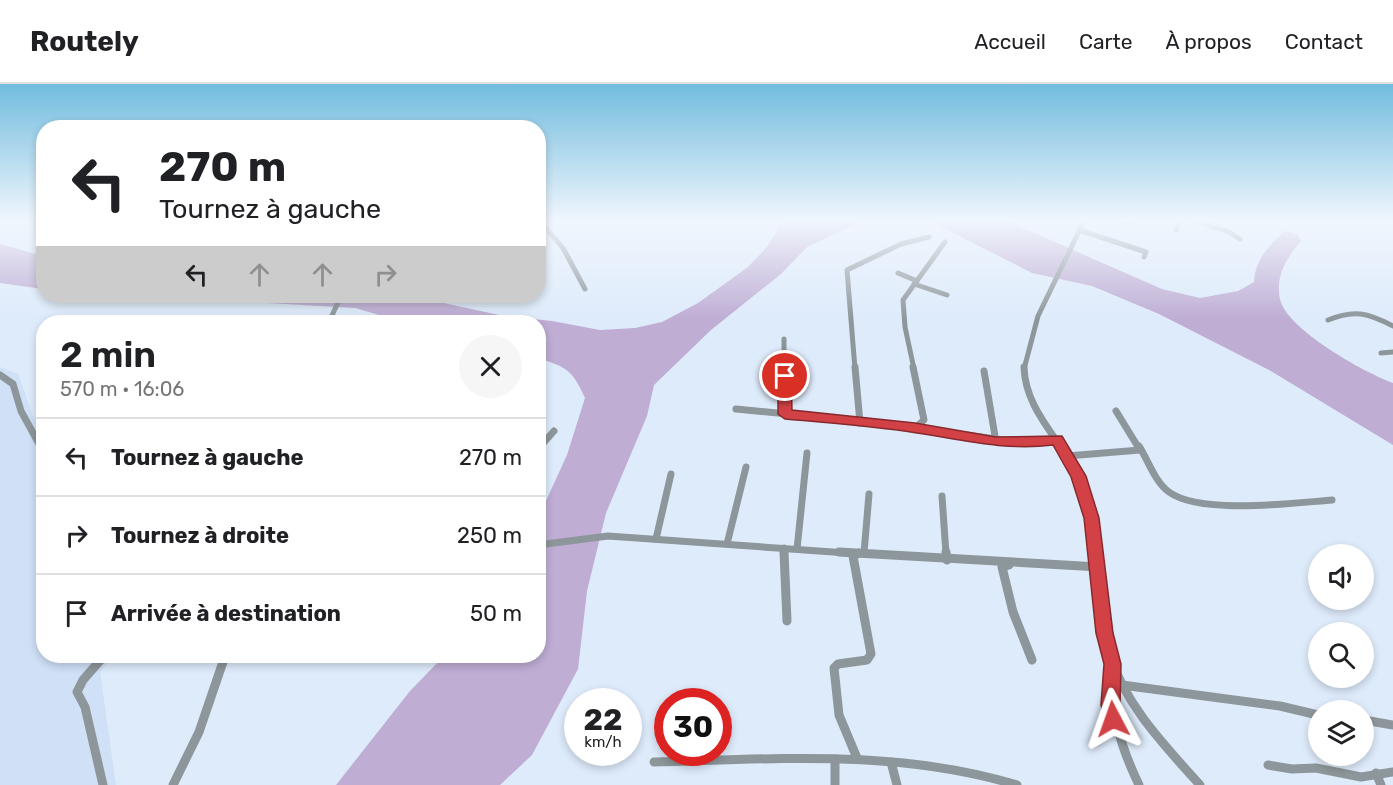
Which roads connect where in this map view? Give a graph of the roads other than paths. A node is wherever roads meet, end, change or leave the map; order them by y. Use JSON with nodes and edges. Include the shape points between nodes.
{"nodes":[{"id":1,"x":566,"y":254,"type":"edge"},
{"id":2,"x":881,"y":254,"type":"edge"},
{"id":3,"x":937,"y":254,"type":"edge"},
{"id":4,"x":1070,"y":254,"type":"edge"},
{"id":5,"x":1145,"y":254,"type":"edge"},
{"id":6,"x":1144,"y":257,"type":"dead end"},
{"id":7,"x":898,"y":273,"type":"dead end"},
{"id":8,"x":916,"y":282,"type":"junction"},
{"id":9,"x":585,"y":289,"type":"dead end"},
{"id":10,"x":947,"y":295,"type":"dead end"},
{"id":11,"x":1328,"y":321,"type":"dead end"},
{"id":12,"x":1393,"y":326,"type":"edge"},
{"id":13,"x":784,"y":339,"type":"dead end"},
{"id":14,"x":1393,"y":352,"type":"edge"},
{"id":15,"x":1381,"y":353,"type":"dead end"},
{"id":16,"x":984,"y":371,"type":"dead end"},
{"id":17,"x":0,"y":375,"type":"edge"},
{"id":18,"x":736,"y":409,"type":"dead end"},
{"id":19,"x":1116,"y":411,"type":"dead end"},
{"id":20,"x":785,"y":414,"type":"junction"},
{"id":21,"x":860,"y":423,"type":"junction"},
{"id":22,"x":915,"y":428,"type":"junction"},
{"id":23,"x":554,"y":431,"type":"dead end"},
{"id":24,"x":36,"y":438,"type":"edge"},
{"id":25,"x":1057,"y":439,"type":"junction"},
{"id":26,"x":546,"y":440,"type":"edge"},
{"id":27,"x":996,"y":442,"type":"junction"},
{"id":28,"x":1139,"y":446,"type":"junction"},
{"id":29,"x":807,"y":453,"type":"dead end"},
{"id":30,"x":1067,"y":456,"type":"junction"},
{"id":31,"x":746,"y":467,"type":"dead end"},
{"id":32,"x":671,"y":474,"type":"dead end"},
{"id":33,"x":869,"y":494,"type":"dead end"},
{"id":34,"x":942,"y":496,"type":"dead end"},
{"id":35,"x":1332,"y":500,"type":"dead end"},
{"id":36,"x":656,"y":539,"type":"junction"},
{"id":37,"x":546,"y":544,"type":"edge"},
{"id":38,"x":727,"y":544,"type":"junction"},
{"id":39,"x":784,"y":548,"type":"junction"},
{"id":40,"x":797,"y":549,"type":"junction"},
{"id":41,"x":862,"y":553,"type":"junction"},
{"id":42,"x":946,"y":560,"type":"junction"},
{"id":43,"x":1012,"y":564,"type":"junction"},
{"id":44,"x":1099,"y":567,"type":"junction"},
{"id":45,"x":788,"y":621,"type":"dead end"},
{"id":46,"x":1032,"y":660,"type":"dead end"},
{"id":47,"x":98,"y":663,"type":"edge"},
{"id":48,"x":223,"y":663,"type":"edge"},
{"id":49,"x":1112,"y":664,"type":"junction"},
{"id":50,"x":1122,"y":685,"type":"junction"},
{"id":51,"x":1308,"y":713,"type":"edge"},
{"id":52,"x":1374,"y":722,"type":"edge"},
{"id":53,"x":1393,"y":725,"type":"edge"},
{"id":54,"x":857,"y":758,"type":"junction"},
{"id":55,"x":835,"y":759,"type":"junction"},
{"id":56,"x":732,"y":761,"type":"edge"},
{"id":57,"x":891,"y":762,"type":"junction"},
{"id":58,"x":1268,"y":765,"type":"dead end"},
{"id":59,"x":1393,"y":772,"type":"edge"},
{"id":60,"x":1376,"y":773,"type":"junction"},
{"id":61,"x":103,"y":785,"type":"edge"},
{"id":62,"x":173,"y":785,"type":"edge"},
{"id":63,"x":835,"y":785,"type":"edge"},
{"id":64,"x":897,"y":785,"type":"edge"},
{"id":65,"x":1017,"y":785,"type":"edge"},
{"id":66,"x":1139,"y":785,"type":"edge"},
{"id":67,"x":1200,"y":785,"type":"edge"},
{"id":68,"x":1381,"y":785,"type":"edge"}],
"edges":[{"from":1,"to":9,"type":"street"},
{"from":2,"to":21,"type":"street","via":[[848,270]]},
{"from":3,"to":8,"type":"street"},
{"from":4,"to":25,"type":"street","via":[[1042,308],[1023,368],[1031,402]]},
{"from":5,"to":6,"type":"street"},
{"from":7,"to":8,"type":"street"},
{"from":8,"to":10,"type":"street"},
{"from":8,"to":22,"type":"street","via":[[903,300],[924,420]]},
{"from":11,"to":12,"type":"street","via":[[1364,310]]},
{"from":13,"to":20,"type":"street"},
{"from":14,"to":15,"type":"street"},
{"from":16,"to":27,"type":"street"},
{"from":17,"to":24,"type":"street","via":[[13,384],[21,411]]},
{"from":18,"to":20,"type":"street"},
{"from":19,"to":28,"type":"street"},
{"from":20,"to":21,"type":"street"},
{"from":21,"to":22,"type":"street"},
{"from":22,"to":27,"type":"street"},
{"from":23,"to":26,"type":"street"},
{"from":25,"to":27,"type":"street"},
{"from":25,"to":30,"type":"street"},
{"from":28,"to":30,"type":"street","via":[[1137,452]]},
{"from":28,"to":35,"type":"street","via":[[1165,488],[1176,497],[1213,505]]},
{"from":29,"to":40,"type":"street"},
{"from":30,"to":44,"type":"street","via":[[1092,518]]},
{"from":31,"to":38,"type":"street"},
{"from":32,"to":36,"type":"street"},
{"from":33,"to":41,"type":"street"},
{"from":34,"to":42,"type":"street"},
{"from":36,"to":37,"type":"street","via":[[608,536]]},
{"from":36,"to":38,"type":"street"},
{"from":38,"to":39,"type":"street"},
{"from":39,"to":40,"type":"street"},
{"from":39,"to":45,"type":"street"},
{"from":40,"to":41,"type":"street"},
{"from":41,"to":42,"type":"street"},
{"from":41,"to":54,"type":"street","via":[[853,556],[872,654],[867,660],[834,668],[835,705],[842,730]]},
{"from":42,"to":43,"type":"street"},
{"from":43,"to":44,"type":"street"},
{"from":43,"to":46,"type":"street","via":[[1002,567]]},
{"from":44,"to":49,"type":"street"},
{"from":47,"to":61,"type":"street","via":[[83,680],[78,693],[85,707]]},
{"from":48,"to":62,"type":"street","via":[[199,732]]},
{"from":49,"to":50,"type":"street"},
{"from":49,"to":66,"type":"street","via":[[1111,705],[1116,734]]},
{"from":50,"to":51,"type":"street"},
{"from":50,"to":67,"type":"street","via":[[1155,733]]},
{"from":52,"to":53,"type":"street"},
{"from":54,"to":55,"type":"street"},
{"from":54,"to":57,"type":"street"},
{"from":55,"to":56,"type":"street"},
{"from":55,"to":63,"type":"street"},
{"from":57,"to":64,"type":"street"},
{"from":57,"to":65,"type":"street","via":[[951,766]]},
{"from":58,"to":60,"type":"street","via":[[1316,768],[1361,777]]},
{"from":59,"to":60,"type":"street"},
{"from":60,"to":68,"type":"street"}]}
